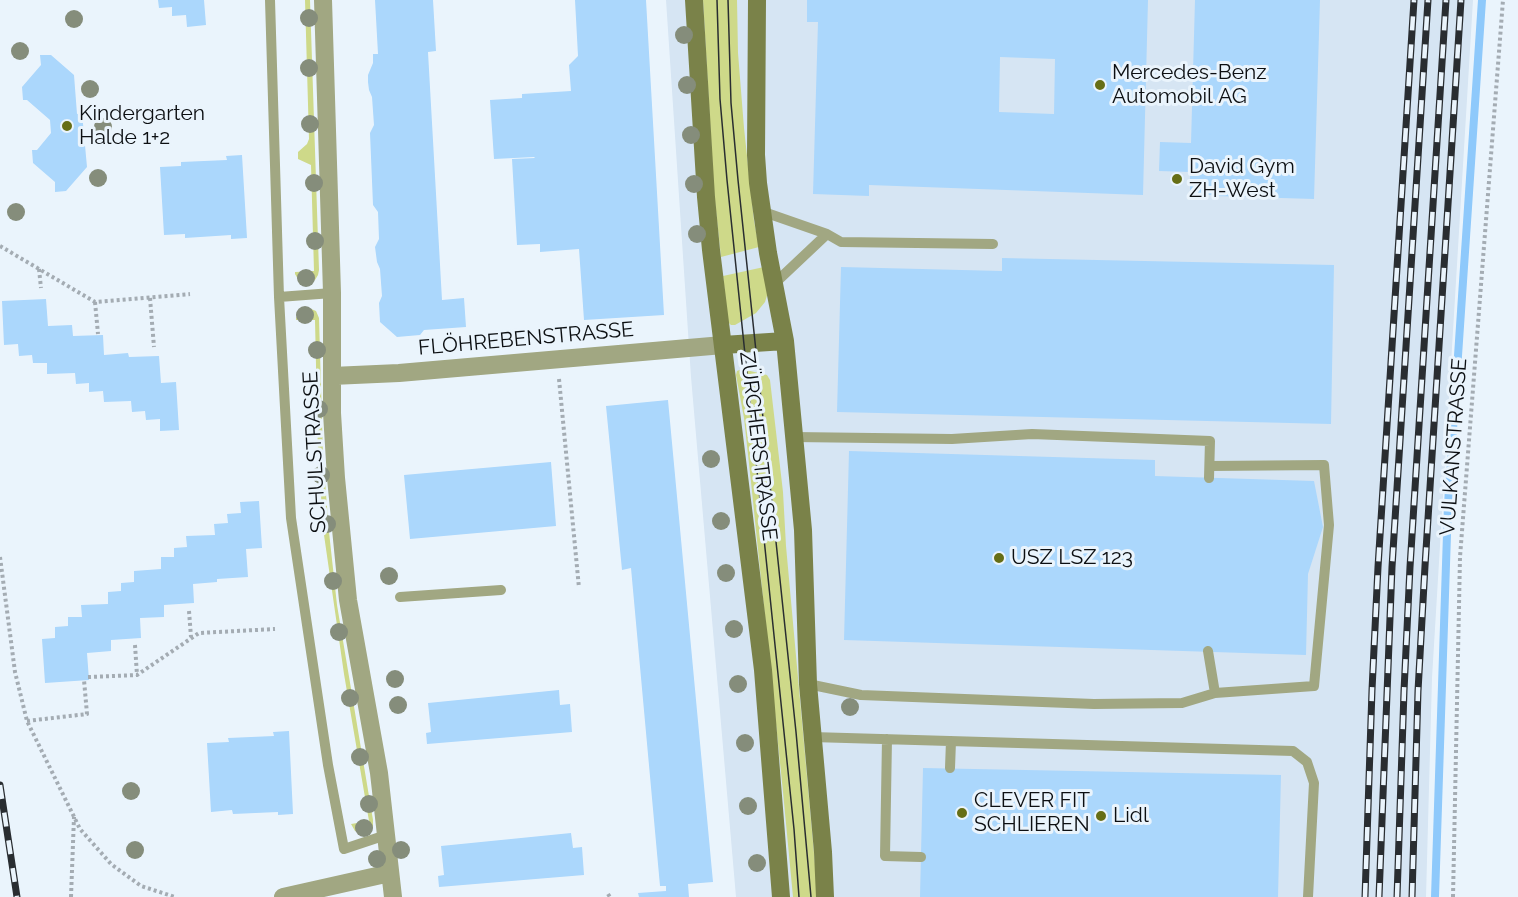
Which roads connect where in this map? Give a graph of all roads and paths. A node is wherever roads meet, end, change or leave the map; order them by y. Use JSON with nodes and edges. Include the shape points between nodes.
{"nodes":[{"id":1,"x":270,"y":0,"type":"edge"},
{"id":2,"x":323,"y":0,"type":"edge"},
{"id":3,"x":694,"y":0,"type":"edge"},
{"id":4,"x":757,"y":0,"type":"edge"},
{"id":5,"x":1503,"y":0,"type":"edge"},
{"id":6,"x":761,"y":211,"type":"junction"},
{"id":7,"x":828,"y":234,"type":"junction"},
{"id":8,"x":993,"y":244,"type":"dead end"},
{"id":9,"x":0,"y":246,"type":"edge"},
{"id":10,"x":39,"y":269,"type":"junction"},
{"id":11,"x":774,"y":284,"type":"junction"},
{"id":12,"x":40,"y":288,"type":"dead end"},
{"id":13,"x":332,"y":293,"type":"junction"},
{"id":14,"x":190,"y":294,"type":"dead end"},
{"id":15,"x":279,"y":297,"type":"junction"},
{"id":16,"x":150,"y":298,"type":"junction"},
{"id":17,"x":95,"y":302,"type":"junction"},
{"id":18,"x":98,"y":334,"type":"dead end"},
{"id":19,"x":785,"y":341,"type":"junction"},
{"id":20,"x":723,"y":345,"type":"junction"},
{"id":21,"x":154,"y":347,"type":"dead end"},
{"id":22,"x":558,"y":374,"type":"dead end"},
{"id":23,"x":332,"y":376,"type":"junction"},
{"id":24,"x":794,"y":437,"type":"junction"},
{"id":25,"x":1210,"y":466,"type":"junction"},
{"id":26,"x":1209,"y":478,"type":"dead end"},
{"id":27,"x":0,"y":557,"type":"edge"},
{"id":28,"x":579,"y":588,"type":"dead end"},
{"id":29,"x":501,"y":590,"type":"dead end"},
{"id":30,"x":400,"y":597,"type":"dead end"},
{"id":31,"x":189,"y":611,"type":"dead end"},
{"id":32,"x":275,"y":629,"type":"dead end"},
{"id":33,"x":191,"y":638,"type":"junction"},
{"id":34,"x":135,"y":645,"type":"dead end"},
{"id":35,"x":1208,"y":651,"type":"dead end"},
{"id":36,"x":137,"y":675,"type":"junction"},
{"id":37,"x":808,"y":684,"type":"junction"},
{"id":38,"x":1215,"y":693,"type":"junction"},
{"id":39,"x":27,"y":721,"type":"junction"},
{"id":40,"x":812,"y":736,"type":"junction"},
{"id":41,"x":887,"y":739,"type":"junction"},
{"id":42,"x":951,"y":741,"type":"junction"},
{"id":43,"x":950,"y":768,"type":"dead end"},
{"id":44,"x":74,"y":816,"type":"junction"},
{"id":45,"x":386,"y":836,"type":"junction"},
{"id":46,"x":921,"y":857,"type":"dead end"},
{"id":47,"x":390,"y":873,"type":"junction"},
{"id":48,"x":71,"y":897,"type":"edge"},
{"id":49,"x":175,"y":897,"type":"edge"},
{"id":50,"x":283,"y":897,"type":"edge"},
{"id":51,"x":393,"y":897,"type":"edge"},
{"id":52,"x":781,"y":897,"type":"edge"},
{"id":53,"x":825,"y":897,"type":"edge"},
{"id":54,"x":1308,"y":897,"type":"edge"},
{"id":55,"x":1453,"y":897,"type":"edge"}],
"edges":[{"from":1,"to":15,"type":"lane"},
{"from":2,"to":13,"type":"street","name":"SCHULSTRASSE"},
{"from":3,"to":20,"type":"main road","name":"ZÜRCHERSTRASSE","via":[[706,197]]},
{"from":4,"to":6,"type":"main road","name":"ZÜRCHERSTRASSE","via":[[756,155]]},
{"from":5,"to":55,"type":"path","name":"VULKANSTRASSE","via":[[1460,557]]},
{"from":6,"to":7,"type":"lane"},
{"from":6,"to":11,"type":"main road","name":"ZÜRCHERSTRASSE"},
{"from":7,"to":8,"type":"lane","via":[[841,242]]},
{"from":7,"to":11,"type":"lane"},
{"from":9,"to":10,"type":"path"},
{"from":10,"to":12,"type":"path"},
{"from":10,"to":17,"type":"path"},
{"from":11,"to":19,"type":"main road","name":"ZÜRCHERSTRASSE"},
{"from":13,"to":15,"type":"lane"},
{"from":13,"to":23,"type":"street","name":"SCHULSTRASSE"},
{"from":14,"to":16,"type":"path"},
{"from":15,"to":45,"type":"lane","via":[[291,518],[344,849]]},
{"from":16,"to":17,"type":"path"},
{"from":16,"to":21,"type":"path"},
{"from":17,"to":18,"type":"path"},
{"from":19,"to":20,"type":"main road"},
{"from":19,"to":24,"type":"main road","name":"ZÜRCHERSTRASSE"},
{"from":20,"to":23,"type":"street","name":"FLÖHREBENSTRASSE"},
{"from":20,"to":52,"type":"main road","name":"ZÜRCHERSTRASSE","via":[[763,670]]},
{"from":22,"to":28,"type":"path"},
{"from":23,"to":45,"type":"street","name":"SCHULSTRASSE","via":[[336,478],[348,600],[379,773]]},
{"from":24,"to":25,"type":"lane","via":[[952,439],[1032,434],[1210,441]]},
{"from":24,"to":37,"type":"main road","name":"ZÜRCHERSTRASSE","via":[[803,530]]},
{"from":25,"to":26,"type":"lane"},
{"from":25,"to":38,"type":"lane","via":[[1324,465],[1329,525],[1314,686]]},
{"from":27,"to":39,"type":"path","via":[[15,672]]},
{"from":29,"to":30,"type":"lane"},
{"from":31,"to":33,"type":"path"},
{"from":32,"to":33,"type":"path","via":[[199,633]]},
{"from":33,"to":36,"type":"path"},
{"from":34,"to":36,"type":"path"},
{"from":35,"to":38,"type":"lane"},
{"from":36,"to":39,"type":"path","via":[[86,679],[87,714]]},
{"from":37,"to":38,"type":"lane","via":[[861,695],[1094,704],[1182,703]]},
{"from":37,"to":40,"type":"main road","name":"ZÜRCHERSTRASSE"},
{"from":39,"to":44,"type":"path"},
{"from":40,"to":41,"type":"lane"},
{"from":40,"to":53,"type":"main road","name":"ZÜRCHERSTRASSE"},
{"from":41,"to":42,"type":"lane"},
{"from":41,"to":46,"type":"lane","via":[[885,856]]},
{"from":42,"to":43,"type":"lane"},
{"from":42,"to":54,"type":"lane","via":[[1293,751],[1307,762],[1314,783]]},
{"from":44,"to":48,"type":"path"},
{"from":44,"to":49,"type":"path","via":[[80,829],[111,864],[141,886]]},
{"from":45,"to":47,"type":"street","name":"SCHULSTRASSE"},
{"from":47,"to":50,"type":"street"},
{"from":47,"to":51,"type":"street","name":"SCHULSTRASSE"}]}
